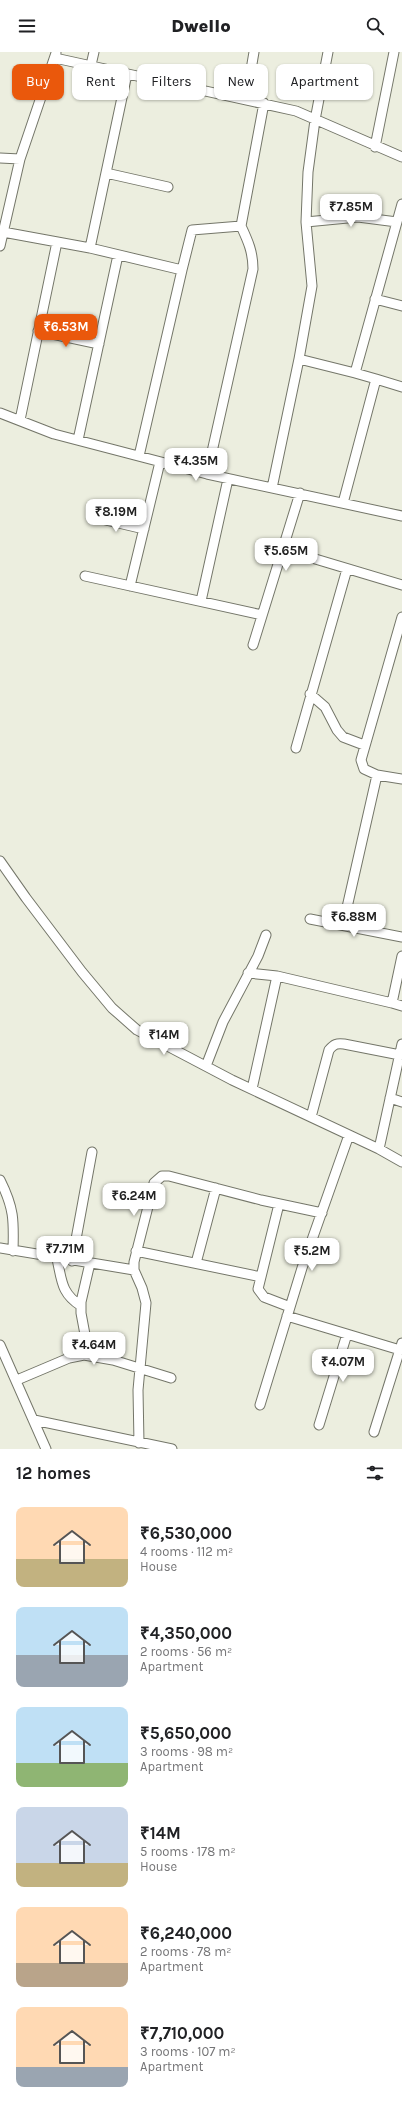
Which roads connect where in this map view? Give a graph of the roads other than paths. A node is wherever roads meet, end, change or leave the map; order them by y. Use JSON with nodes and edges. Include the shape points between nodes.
{"nodes":[{"id":1,"x":94,"y":52,"type":"edge"},
{"id":2,"x":254,"y":52,"type":"edge"},
{"id":3,"x":328,"y":52,"type":"edge"},
{"id":4,"x":394,"y":52,"type":"edge"},
{"id":5,"x":56,"y":55,"type":"edge"},
{"id":6,"x":88,"y":64,"type":"edge"},
{"id":7,"x":91,"y":64,"type":"edge"},
{"id":8,"x":252,"y":64,"type":"edge"},
{"id":9,"x":129,"y":74,"type":"edge"},
{"id":10,"x":214,"y":93,"type":"edge"},
{"id":11,"x":121,"y":100,"type":"edge"},
{"id":12,"x":246,"y":100,"type":"edge"},
{"id":13,"x":264,"y":103,"type":"junction"},
{"id":14,"x":315,"y":120,"type":"junction"},
{"id":15,"x":376,"y":147,"type":"junction"},
{"id":16,"x":402,"y":157,"type":"edge"},
{"id":17,"x":0,"y":158,"type":"edge"},
{"id":18,"x":20,"y":159,"type":"junction"},
{"id":19,"x":106,"y":173,"type":"junction"},
{"id":20,"x":168,"y":187,"type":"dead end"},
{"id":21,"x":402,"y":204,"type":"edge"},
{"id":22,"x":306,"y":222,"type":"junction"},
{"id":23,"x":397,"y":222,"type":"junction"},
{"id":24,"x":241,"y":226,"type":"junction"},
{"id":25,"x":3,"y":232,"type":"junction"},
{"id":26,"x":57,"y":242,"type":"junction"},
{"id":27,"x":0,"y":246,"type":"edge"},
{"id":28,"x":90,"y":248,"type":"junction"},
{"id":29,"x":118,"y":255,"type":"junction"},
{"id":30,"x":182,"y":270,"type":"junction"},
{"id":31,"x":375,"y":299,"type":"junction"},
{"id":32,"x":402,"y":306,"type":"edge"},
{"id":33,"x":38,"y":330,"type":"junction"},
{"id":34,"x":99,"y":344,"type":"junction"},
{"id":35,"x":298,"y":359,"type":"junction"},
{"id":36,"x":355,"y":373,"type":"junction"},
{"id":37,"x":376,"y":379,"type":"junction"},
{"id":38,"x":402,"y":387,"type":"edge"},
{"id":39,"x":0,"y":413,"type":"edge"},
{"id":40,"x":20,"y":420,"type":"junction"},
{"id":41,"x":78,"y":440,"type":"junction"},
{"id":42,"x":138,"y":456,"type":"junction"},
{"id":43,"x":160,"y":462,"type":"junction"},
{"id":44,"x":207,"y":474,"type":"junction"},
{"id":45,"x":228,"y":478,"type":"junction"},
{"id":46,"x":272,"y":488,"type":"junction"},
{"id":47,"x":300,"y":494,"type":"junction"},
{"id":48,"x":343,"y":503,"type":"junction"},
{"id":49,"x":402,"y":516,"type":"edge"},
{"id":50,"x":93,"y":517,"type":"dead end"},
{"id":51,"x":144,"y":528,"type":"junction"},
{"id":52,"x":282,"y":549,"type":"junction"},
{"id":53,"x":347,"y":569,"type":"junction"},
{"id":54,"x":85,"y":576,"type":"dead end"},
{"id":55,"x":402,"y":585,"type":"edge"},
{"id":56,"x":130,"y":586,"type":"junction"},
{"id":57,"x":201,"y":601,"type":"junction"},
{"id":58,"x":262,"y":615,"type":"junction"},
{"id":59,"x":402,"y":617,"type":"edge"},
{"id":60,"x":253,"y":645,"type":"dead end"},
{"id":61,"x":310,"y":694,"type":"junction"},
{"id":62,"x":364,"y":745,"type":"junction"},
{"id":63,"x":296,"y":748,"type":"dead end"},
{"id":64,"x":377,"y":774,"type":"junction"},
{"id":65,"x":402,"y":780,"type":"edge"},
{"id":66,"x":0,"y":861,"type":"edge"},
{"id":67,"x":310,"y":919,"type":"dead end"},
{"id":68,"x":343,"y":925,"type":"junction"},
{"id":69,"x":266,"y":935,"type":"dead end"},
{"id":70,"x":402,"y":937,"type":"edge"},
{"id":71,"x":402,"y":956,"type":"edge"},
{"id":72,"x":248,"y":973,"type":"junction"},
{"id":73,"x":277,"y":976,"type":"junction"},
{"id":74,"x":392,"y":1003,"type":"junction"},
{"id":75,"x":402,"y":1006,"type":"edge"},
{"id":76,"x":402,"y":1044,"type":"edge"},
{"id":77,"x":400,"y":1055,"type":"junction"},
{"id":78,"x":206,"y":1066,"type":"junction"},
{"id":79,"x":252,"y":1089,"type":"junction"},
{"id":80,"x":390,"y":1098,"type":"junction"},
{"id":81,"x":402,"y":1102,"type":"edge"},
{"id":82,"x":311,"y":1117,"type":"junction"},
{"id":83,"x":349,"y":1135,"type":"junction"},
{"id":84,"x":379,"y":1149,"type":"junction"},
{"id":85,"x":92,"y":1152,"type":"dead end"},
{"id":86,"x":402,"y":1162,"type":"edge"},
{"id":87,"x":0,"y":1180,"type":"edge"},
{"id":88,"x":216,"y":1188,"type":"junction"},
{"id":89,"x":280,"y":1204,"type":"junction"},
{"id":90,"x":322,"y":1213,"type":"junction"},
{"id":91,"x":0,"y":1248,"type":"edge"},
{"id":92,"x":13,"y":1251,"type":"junction"},
{"id":93,"x":136,"y":1251,"type":"junction"},
{"id":94,"x":57,"y":1259,"type":"junction"},
{"id":95,"x":72,"y":1261,"type":"junction"},
{"id":96,"x":90,"y":1263,"type":"junction"},
{"id":97,"x":196,"y":1263,"type":"junction"},
{"id":98,"x":134,"y":1270,"type":"junction"},
{"id":99,"x":261,"y":1277,"type":"junction"},
{"id":100,"x":81,"y":1306,"type":"junction"},
{"id":101,"x":290,"y":1307,"type":"junction"},
{"id":102,"x":287,"y":1316,"type":"junction"},
{"id":103,"x":347,"y":1334,"type":"junction"},
{"id":104,"x":0,"y":1345,"type":"edge"},
{"id":105,"x":401,"y":1346,"type":"edge"},
{"id":106,"x":90,"y":1356,"type":"junction"},
{"id":107,"x":139,"y":1370,"type":"junction"},
{"id":108,"x":171,"y":1378,"type":"dead end"},
{"id":109,"x":17,"y":1380,"type":"junction"},
{"id":110,"x":260,"y":1405,"type":"dead end"},
{"id":111,"x":34,"y":1420,"type":"junction"},
{"id":112,"x":319,"y":1425,"type":"dead end"},
{"id":113,"x":374,"y":1432,"type":"dead end"},
{"id":114,"x":138,"y":1442,"type":"junction"},
{"id":115,"x":46,"y":1449,"type":"edge"},
{"id":116,"x":172,"y":1449,"type":"edge"}],
"edges":[{"from":1,"to":7,"type":"street"},
{"from":2,"to":8,"type":"street"},
{"from":3,"to":14,"type":"street"},
{"from":4,"to":15,"type":"street"},
{"from":5,"to":6,"type":"street"},
{"from":5,"to":18,"type":"street"},
{"from":9,"to":10,"type":"street"},
{"from":11,"to":19,"type":"street"},
{"from":12,"to":13,"type":"street"},
{"from":13,"to":14,"type":"street","via":[[296,111]]},
{"from":13,"to":24,"type":"street"},
{"from":14,"to":15,"type":"street"},
{"from":14,"to":22,"type":"street","via":[[308,172]]},
{"from":15,"to":16,"type":"street"},
{"from":17,"to":18,"type":"street"},
{"from":18,"to":25,"type":"street"},
{"from":19,"to":20,"type":"street"},
{"from":19,"to":28,"type":"street"},
{"from":21,"to":23,"type":"street"},
{"from":22,"to":23,"type":"street","via":[[358,217]]},
{"from":22,"to":35,"type":"street","via":[[312,286]]},
{"from":23,"to":31,"type":"street"},
{"from":24,"to":30,"type":"street","via":[[192,230]]},
{"from":24,"to":44,"type":"street","via":[[253,255],[253,269]]},
{"from":25,"to":26,"type":"street"},
{"from":25,"to":27,"type":"street"},
{"from":26,"to":28,"type":"street"},
{"from":26,"to":33,"type":"street"},
{"from":28,"to":29,"type":"street"},
{"from":29,"to":30,"type":"street"},
{"from":29,"to":34,"type":"street"},
{"from":30,"to":42,"type":"street"},
{"from":31,"to":32,"type":"street"},
{"from":31,"to":36,"type":"street"},
{"from":33,"to":34,"type":"street"},
{"from":33,"to":40,"type":"street"},
{"from":34,"to":41,"type":"street"},
{"from":35,"to":36,"type":"street"},
{"from":35,"to":46,"type":"street"},
{"from":36,"to":37,"type":"street"},
{"from":37,"to":38,"type":"street"},
{"from":37,"to":48,"type":"street"},
{"from":39,"to":40,"type":"street"},
{"from":40,"to":41,"type":"street","via":[[54,434]]},
{"from":41,"to":42,"type":"street"},
{"from":42,"to":43,"type":"street"},
{"from":43,"to":44,"type":"street"},
{"from":43,"to":51,"type":"street"},
{"from":44,"to":45,"type":"street"},
{"from":45,"to":46,"type":"street"},
{"from":45,"to":57,"type":"street"},
{"from":46,"to":47,"type":"street"},
{"from":47,"to":48,"type":"street"},
{"from":47,"to":52,"type":"street"},
{"from":48,"to":49,"type":"street"},
{"from":50,"to":51,"type":"street"},
{"from":51,"to":56,"type":"street"},
{"from":52,"to":53,"type":"street"},
{"from":52,"to":58,"type":"street"},
{"from":53,"to":55,"type":"street"},
{"from":53,"to":61,"type":"street"},
{"from":54,"to":56,"type":"street"},
{"from":56,"to":57,"type":"street"},
{"from":57,"to":58,"type":"street"},
{"from":58,"to":60,"type":"street"},
{"from":59,"to":62,"type":"street"},
{"from":61,"to":62,"type":"street","via":[[325,707],[343,737]]},
{"from":61,"to":63,"type":"street"},
{"from":62,"to":64,"type":"street","via":[[362,765],[364,769]]},
{"from":64,"to":65,"type":"street"},
{"from":64,"to":68,"type":"street"},
{"from":66,"to":78,"type":"street","via":[[112,1008],[137,1030]]},
{"from":67,"to":68,"type":"street"},
{"from":68,"to":70,"type":"street"},
{"from":69,"to":72,"type":"street"},
{"from":71,"to":74,"type":"street"},
{"from":72,"to":73,"type":"street"},
{"from":72,"to":78,"type":"street","via":[[223,1022]]},
{"from":73,"to":74,"type":"street"},
{"from":73,"to":79,"type":"street"},
{"from":74,"to":75,"type":"street"},
{"from":76,"to":77,"type":"street"},
{"from":77,"to":80,"type":"street"},
{"from":77,"to":82,"type":"street","via":[[337,1043],[332,1046],[328,1050]]},
{"from":78,"to":79,"type":"street"},
{"from":79,"to":82,"type":"street"},
{"from":80,"to":81,"type":"street"},
{"from":80,"to":84,"type":"street"},
{"from":82,"to":83,"type":"street"},
{"from":83,"to":84,"type":"street"},
{"from":83,"to":90,"type":"street"},
{"from":84,"to":86,"type":"street"},
{"from":85,"to":95,"type":"street"},
{"from":87,"to":92,"type":"street","via":[[14,1218]]},
{"from":88,"to":89,"type":"street"},
{"from":88,"to":93,"type":"street","via":[[169,1176],[157,1179]]},
{"from":88,"to":97,"type":"street"},
{"from":89,"to":90,"type":"street"},
{"from":89,"to":99,"type":"street"},
{"from":90,"to":101,"type":"street"},
{"from":91,"to":92,"type":"street"},
{"from":92,"to":94,"type":"street"},
{"from":93,"to":97,"type":"street"},
{"from":93,"to":98,"type":"street"},
{"from":94,"to":95,"type":"street"},
{"from":94,"to":100,"type":"street","via":[[66,1293]]},
{"from":95,"to":96,"type":"street"},
{"from":96,"to":98,"type":"street"},
{"from":96,"to":100,"type":"street"},
{"from":97,"to":99,"type":"street"},
{"from":98,"to":107,"type":"street","via":[[146,1303]]},
{"from":99,"to":101,"type":"street","via":[[258,1289],[260,1294]]},
{"from":100,"to":106,"type":"street","via":[[82,1323]]},
{"from":101,"to":102,"type":"street"},
{"from":102,"to":103,"type":"street"},
{"from":102,"to":110,"type":"street"},
{"from":103,"to":105,"type":"street"},
{"from":103,"to":112,"type":"street"},
{"from":104,"to":109,"type":"street"},
{"from":105,"to":113,"type":"street"},
{"from":106,"to":107,"type":"street","via":[[113,1360]]},
{"from":106,"to":109,"type":"street","via":[[69,1358]]},
{"from":107,"to":108,"type":"street"},
{"from":107,"to":114,"type":"street"},
{"from":109,"to":111,"type":"street"},
{"from":111,"to":114,"type":"street"},
{"from":111,"to":115,"type":"street"},
{"from":114,"to":116,"type":"street"}]}
